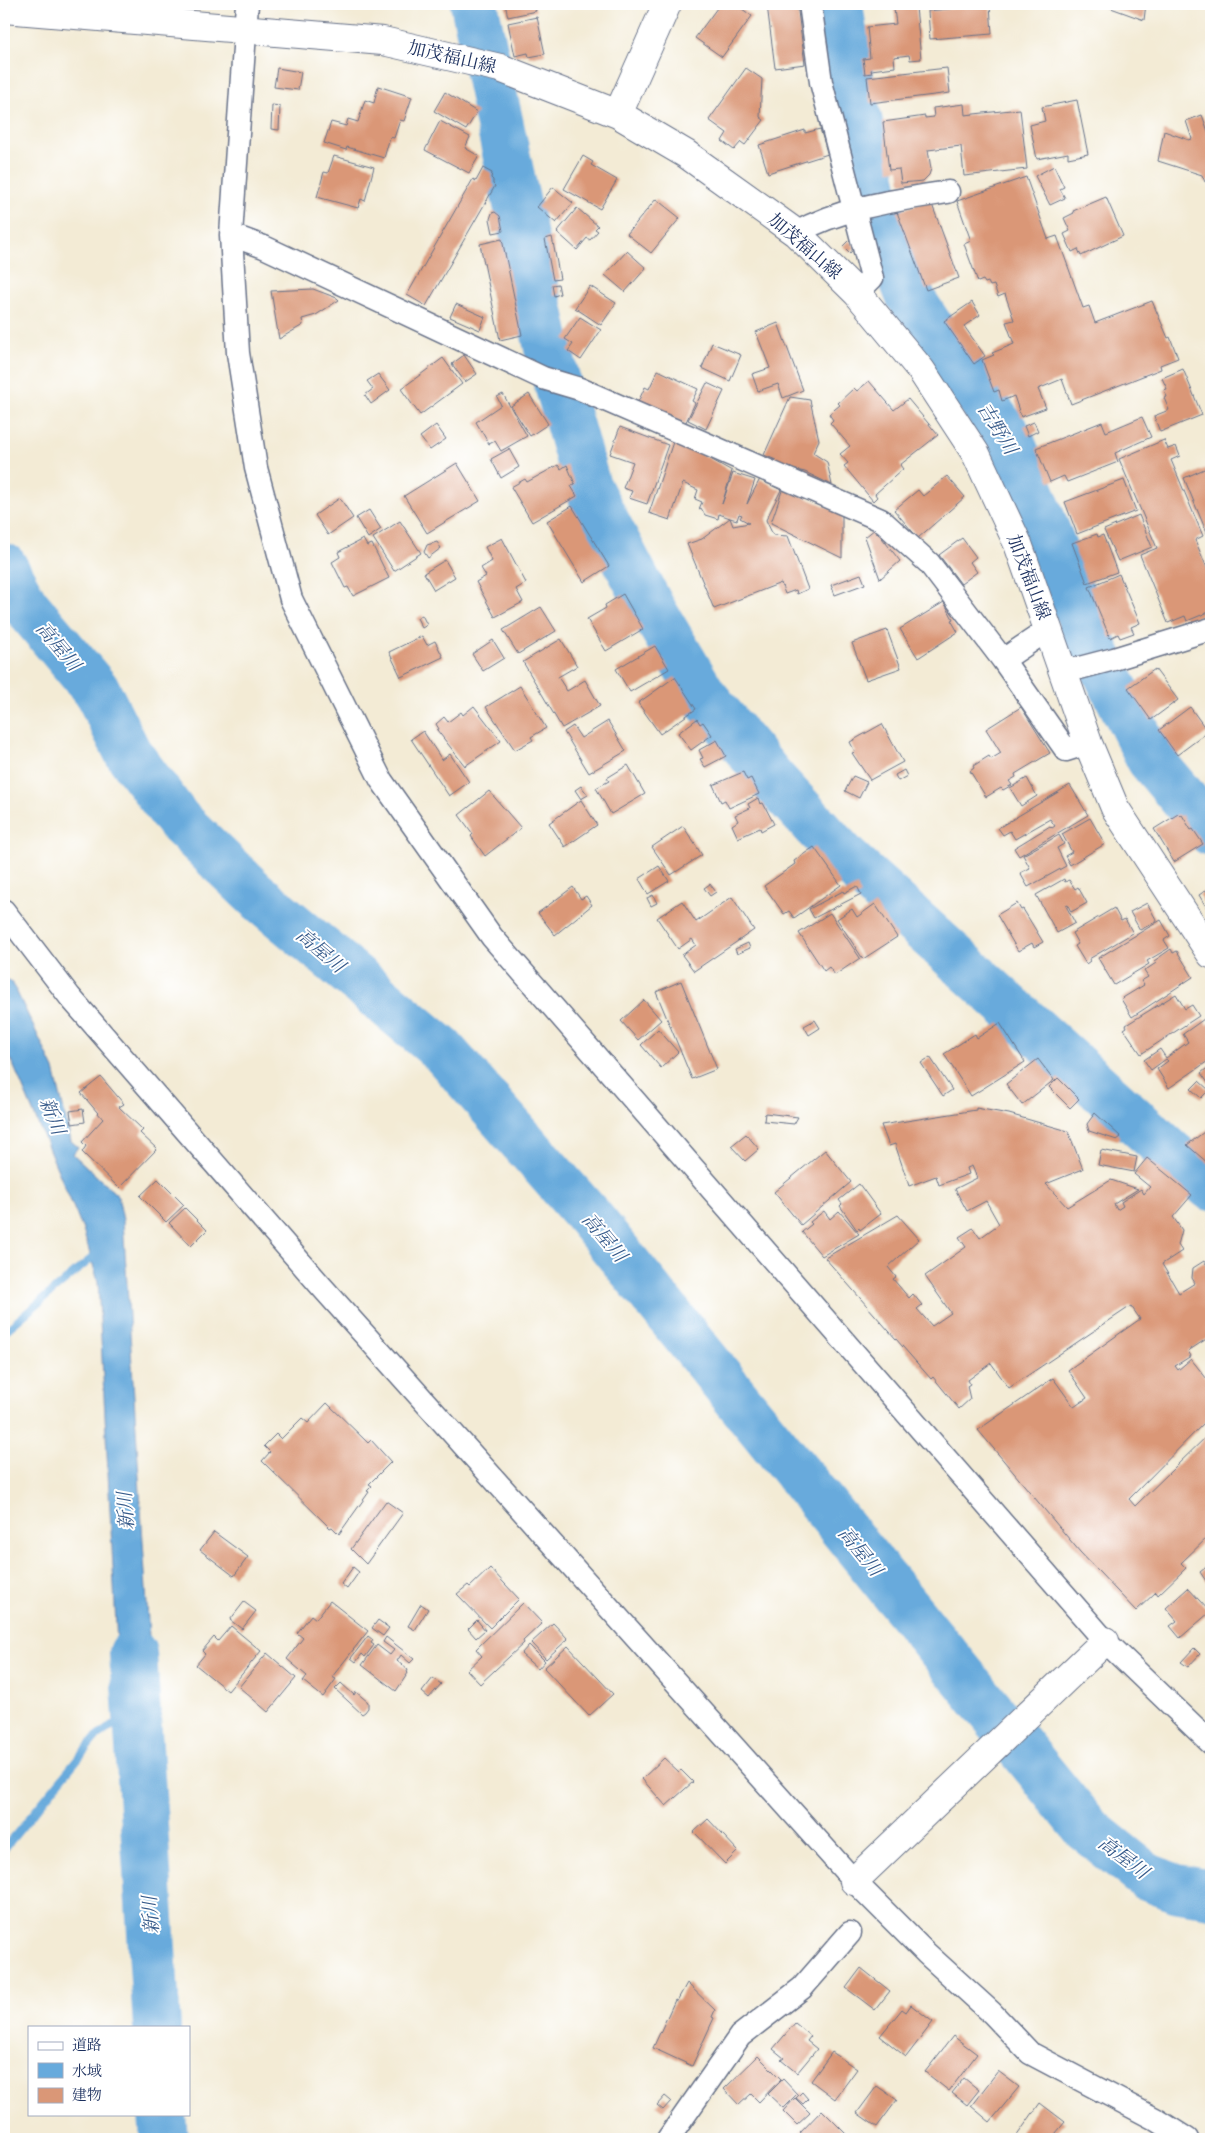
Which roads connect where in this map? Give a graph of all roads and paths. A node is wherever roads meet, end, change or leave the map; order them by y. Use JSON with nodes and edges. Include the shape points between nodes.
{"nodes":[{"id":1,"x":667,"y":4,"type":"edge"},
{"id":2,"x":810,"y":4,"type":"edge"},
{"id":3,"x":4,"y":9,"type":"edge"},
{"id":4,"x":246,"y":17,"type":"edge"},
{"id":5,"x":618,"y":114,"type":"junction"},
{"id":6,"x":948,"y":192,"type":"dead end"},
{"id":7,"x":860,"y":208,"type":"junction"},
{"id":8,"x":796,"y":233,"type":"junction"},
{"id":9,"x":231,"y":235,"type":"junction"},
{"id":10,"x":857,"y":293,"type":"junction"},
{"id":11,"x":1049,"y":629,"type":"junction"},
{"id":12,"x":1211,"y":629,"type":"edge"},
{"id":13,"x":1003,"y":660,"type":"junction"},
{"id":14,"x":1074,"y":669,"type":"junction"},
{"id":15,"x":1088,"y":743,"type":"junction"},
{"id":16,"x":4,"y":911,"type":"edge"},
{"id":17,"x":1211,"y":954,"type":"edge"},
{"id":18,"x":1105,"y":1641,"type":"junction"},
{"id":19,"x":1211,"y":1743,"type":"edge"},
{"id":20,"x":854,"y":1881,"type":"junction"},
{"id":21,"x":850,"y":1933,"type":"dead end"},
{"id":22,"x":668,"y":2139,"type":"edge"},
{"id":23,"x":1187,"y":2139,"type":"edge"}],
"edges":[{"from":1,"to":5,"type":"main road"},
{"from":2,"to":7,"type":"street","via":[[821,82]]},
{"from":3,"to":4,"type":"main road","name":"加茂福山線"},
{"from":4,"to":5,"type":"main road","name":"加茂福山線","via":[[383,41],[500,68]]},
{"from":4,"to":9,"type":"street"},
{"from":5,"to":8,"type":"main road","name":"加茂福山線","via":[[686,154]]},
{"from":6,"to":7,"type":"street"},
{"from":7,"to":8,"type":"street","via":[[817,221]]},
{"from":7,"to":10,"type":"street","via":[[872,278]]},
{"from":8,"to":10,"type":"main road","name":"加茂福山線"},
{"from":9,"to":13,"type":"street","via":[[264,247],[543,378],[580,389],[881,520],[929,563]]},
{"from":9,"to":18,"type":"street","via":[[238,353],[256,468],[291,599],[381,780],[492,938]]},
{"from":10,"to":11,"type":"main road","name":"加茂福山線","via":[[921,370],[976,454],[1018,544]]},
{"from":11,"to":13,"type":"street"},
{"from":11,"to":14,"type":"main road","name":"加茂福山線"},
{"from":12,"to":14,"type":"street"},
{"from":13,"to":15,"type":"street","via":[[1066,750]]},
{"from":14,"to":15,"type":"main road","name":"加茂福山線"},
{"from":15,"to":17,"type":"main road","name":"加茂福山線","via":[[1116,808]]},
{"from":16,"to":20,"type":"street","via":[[70,997],[315,1279]]},
{"from":18,"to":19,"type":"street"},
{"from":18,"to":20,"type":"main road"},
{"from":20,"to":23,"type":"street","via":[[992,2013],[1030,2054]]},
{"from":21,"to":22,"type":"street","via":[[802,1988],[740,2036]]}]}
